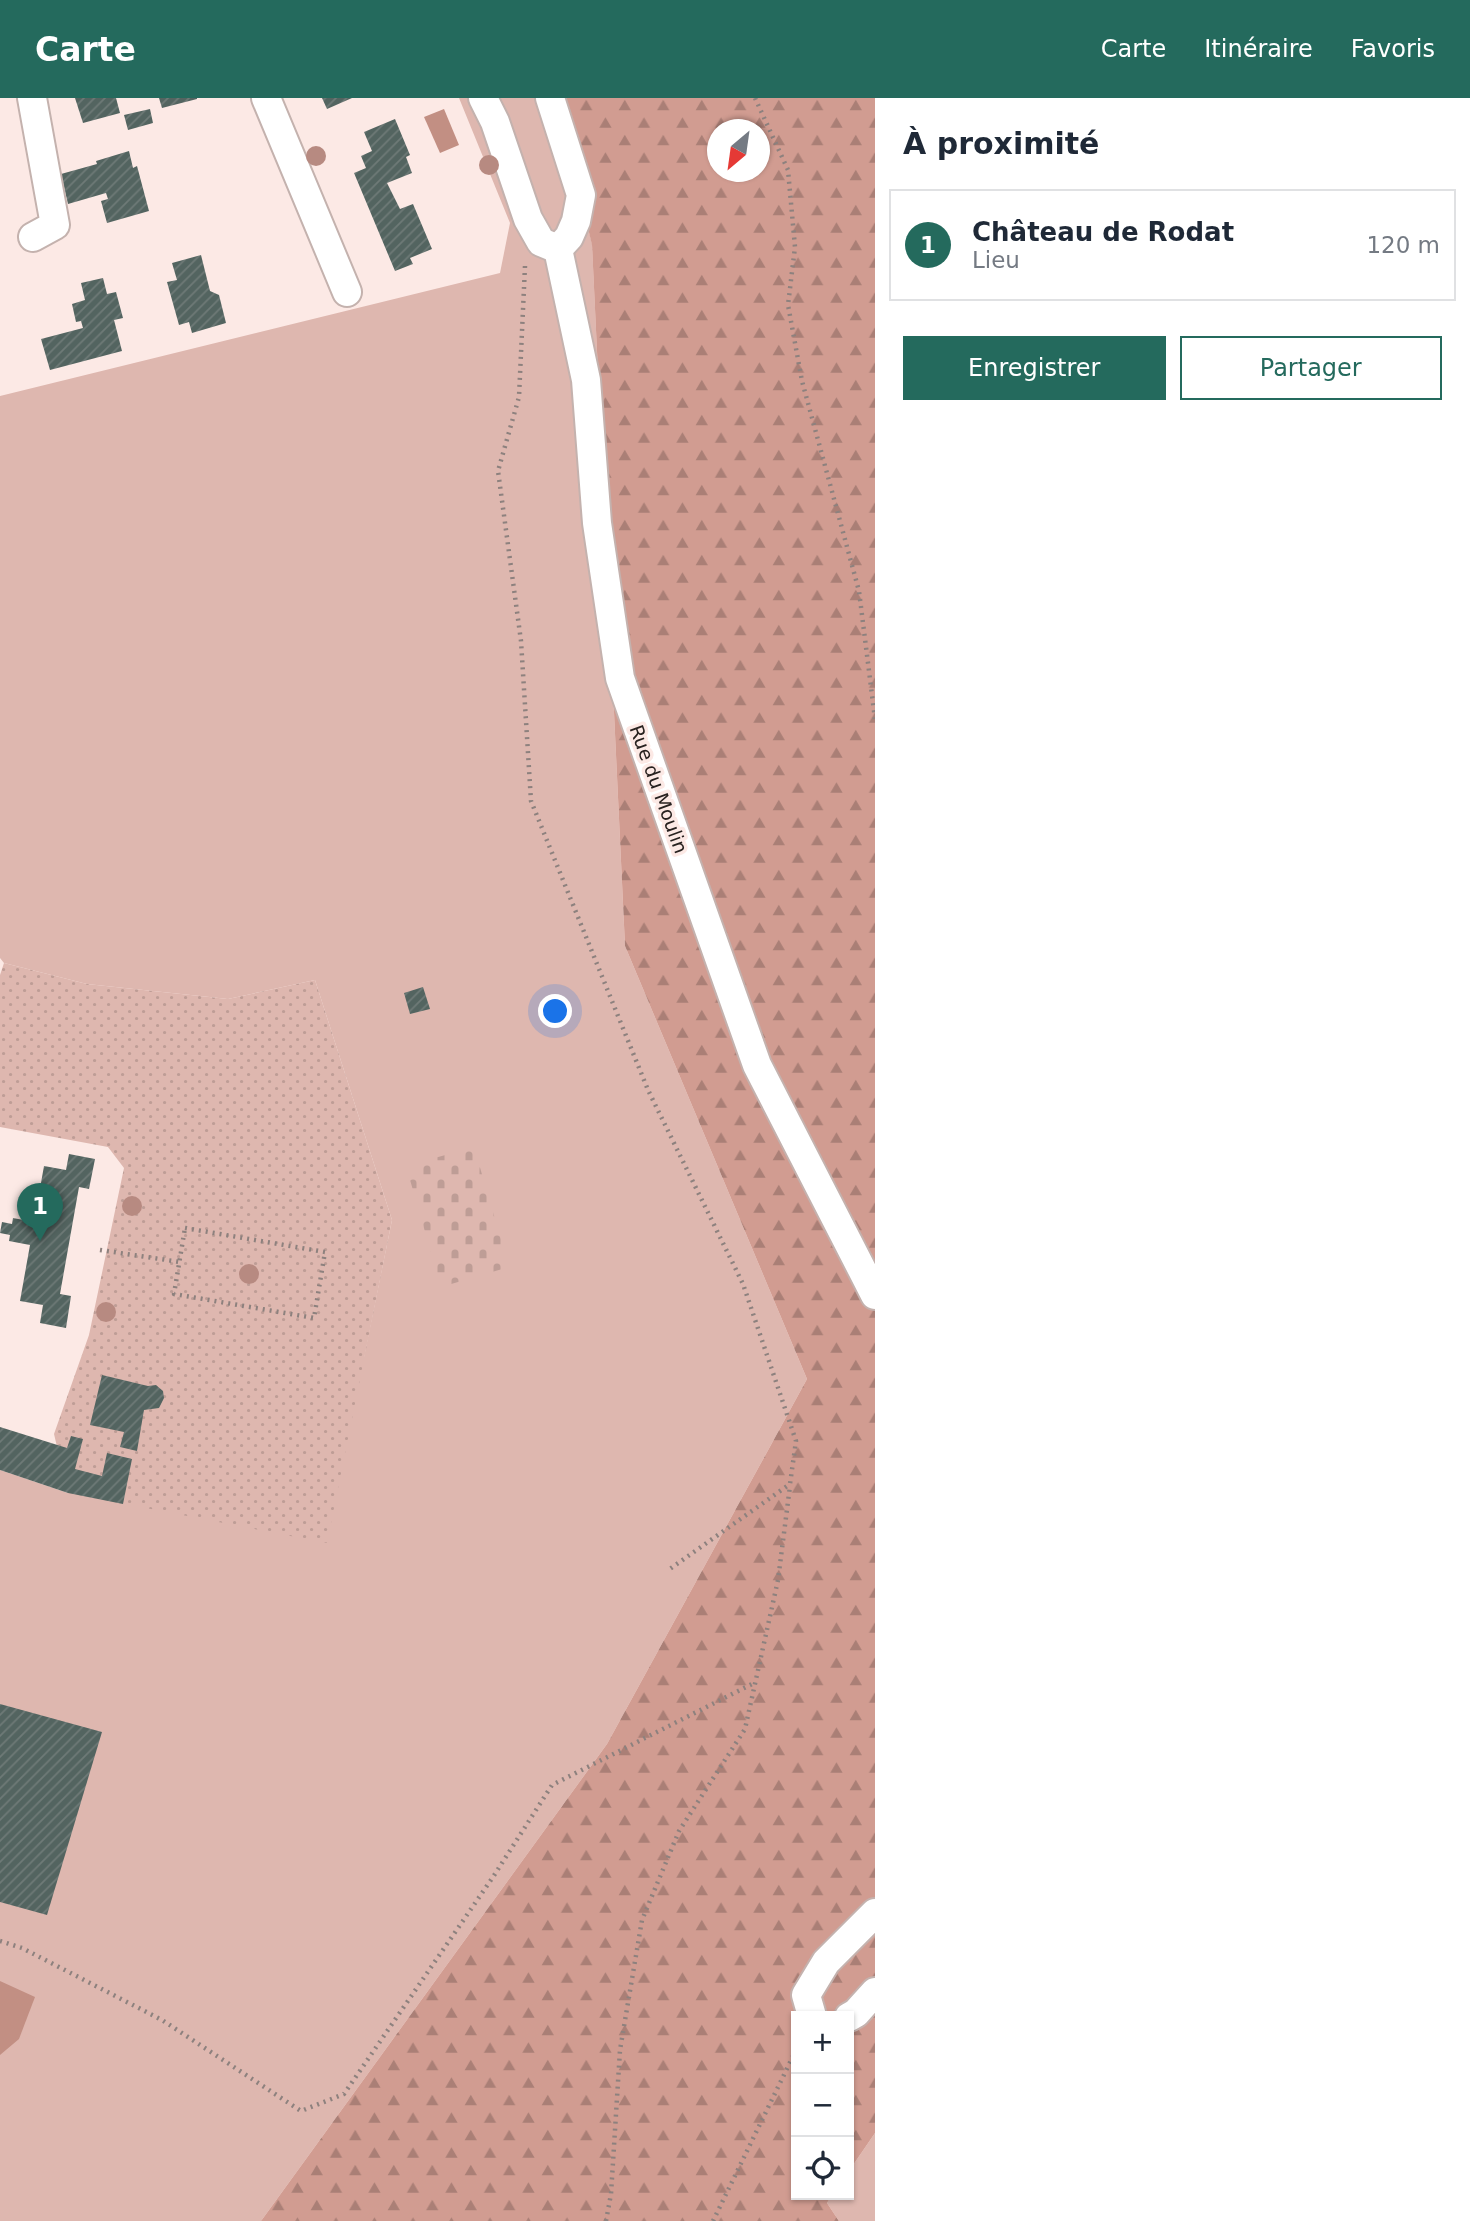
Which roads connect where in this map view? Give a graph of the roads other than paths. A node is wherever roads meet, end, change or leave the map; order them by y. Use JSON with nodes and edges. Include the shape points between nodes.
{"nodes":[{"id":1,"x":32,"y":98,"type":"edge"},
{"id":2,"x":266,"y":98,"type":"edge"},
{"id":3,"x":483,"y":98,"type":"edge"},
{"id":4,"x":550,"y":98,"type":"edge"},
{"id":5,"x":33,"y":237,"type":"dead end"},
{"id":6,"x":558,"y":249,"type":"junction"},
{"id":7,"x":347,"y":292,"type":"dead end"},
{"id":8,"x":875,"y":1295,"type":"edge"},
{"id":9,"x":875,"y":1913,"type":"edge"},
{"id":10,"x":875,"y":1992,"type":"edge"},
{"id":11,"x":810,"y":2011,"type":"edge"},
{"id":12,"x":854,"y":2014,"type":"edge"}],
"edges":[{"from":1,"to":5,"type":"street","via":[[55,225]]},
{"from":2,"to":7,"type":"street"},
{"from":3,"to":6,"type":"street","via":[[527,219],[541,242]]},
{"from":4,"to":6,"type":"street","via":[[581,195],[569,237]]},
{"from":6,"to":8,"type":"street","name":"Rue du Moulin","via":[[586,380],[597,523],[620,678],[757,1065]]},
{"from":9,"to":11,"type":"street","via":[[825,1962],[806,1994]]},
{"from":10,"to":12,"type":"street"}]}
